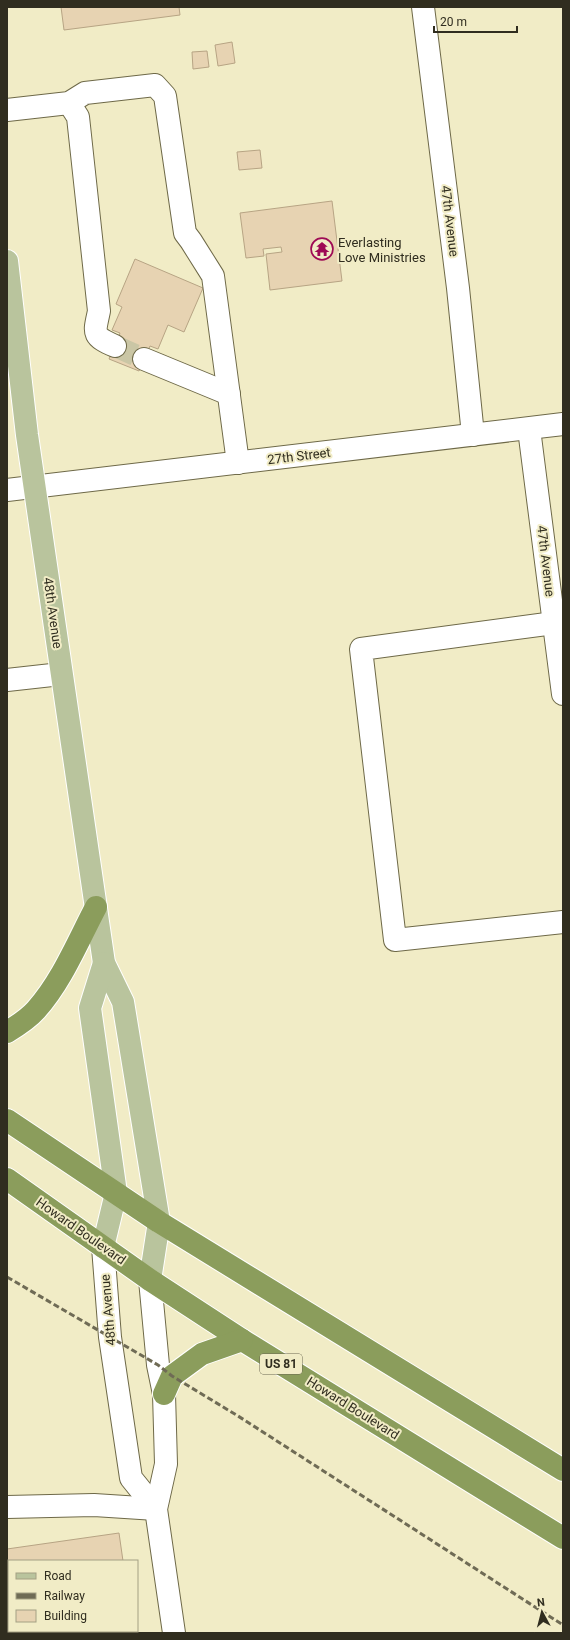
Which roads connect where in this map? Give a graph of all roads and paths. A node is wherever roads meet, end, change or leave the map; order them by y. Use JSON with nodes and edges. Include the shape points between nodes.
{"nodes":[{"id":1,"x":423,"y":7,"type":"edge"},
{"id":2,"x":68,"y":103,"type":"junction"},
{"id":3,"x":7,"y":110,"type":"edge"},
{"id":4,"x":7,"y":261,"type":"edge"},
{"id":5,"x":114,"y":346,"type":"tunnel mouth"},
{"id":6,"x":144,"y":359,"type":"tunnel mouth"},
{"id":7,"x":228,"y":394,"type":"junction"},
{"id":8,"x":563,"y":424,"type":"edge"},
{"id":9,"x":528,"y":428,"type":"junction"},
{"id":10,"x":473,"y":435,"type":"junction"},
{"id":11,"x":238,"y":463,"type":"junction"},
{"id":12,"x":35,"y":488,"type":"junction"},
{"id":13,"x":7,"y":490,"type":"edge"},
{"id":14,"x":554,"y":623,"type":"junction"},
{"id":15,"x":62,"y":674,"type":"junction"},
{"id":16,"x":7,"y":680,"type":"edge"},
{"id":17,"x":563,"y":694,"type":"edge"},
{"id":18,"x":96,"y":907,"type":"junction"},
{"id":19,"x":563,"y":922,"type":"edge"},
{"id":20,"x":104,"y":963,"type":"junction"},
{"id":21,"x":7,"y":1032,"type":"edge"},
{"id":22,"x":7,"y":1120,"type":"edge"},
{"id":23,"x":7,"y":1179,"type":"edge"},
{"id":24,"x":116,"y":1193,"type":"junction"},
{"id":25,"x":159,"y":1222,"type":"junction"},
{"id":26,"x":103,"y":1247,"type":"junction"},
{"id":27,"x":150,"y":1280,"type":"junction"},
{"id":28,"x":242,"y":1340,"type":"junction"},
{"id":29,"x":164,"y":1394,"type":"junction"},
{"id":30,"x":563,"y":1470,"type":"edge"},
{"id":31,"x":7,"y":1507,"type":"edge"},
{"id":32,"x":156,"y":1509,"type":"junction"},
{"id":33,"x":563,"y":1538,"type":"edge"},
{"id":34,"x":174,"y":1633,"type":"edge"}],
"edges":[{"from":1,"to":10,"type":"street","name":"47th Avenue","via":[[457,280]]},
{"from":2,"to":3,"type":"street"},
{"from":2,"to":5,"type":"street","via":[[78,117],[79,125],[99,311],[95,330],[100,340]]},
{"from":2,"to":7,"type":"street","via":[[85,93],[155,85],[165,96],[184,233],[213,276]]},
{"from":4,"to":12,"type":"main road","name":"48th Avenue"},
{"from":6,"to":7,"type":"street"},
{"from":7,"to":11,"type":"street"},
{"from":8,"to":9,"type":"street","name":"27th Street"},
{"from":9,"to":10,"type":"street","name":"27th Street"},
{"from":9,"to":14,"type":"street","name":"47th Avenue"},
{"from":10,"to":11,"type":"street","name":"27th Street"},
{"from":11,"to":12,"type":"street","name":"27th Street"},
{"from":12,"to":13,"type":"street","name":"27th Street"},
{"from":12,"to":15,"type":"main road","name":"48th Avenue"},
{"from":14,"to":17,"type":"street","name":"47th Avenue"},
{"from":14,"to":19,"type":"street","via":[[361,649],[394,940]]},
{"from":15,"to":16,"type":"street"},
{"from":15,"to":18,"type":"main road","name":"48th Avenue"},
{"from":18,"to":20,"type":"main road","name":"48th Avenue"},
{"from":18,"to":21,"type":"highway","via":[[50,992],[36,1011]]},
{"from":20,"to":24,"type":"main road","name":"48th Avenue","via":[[90,1008]]},
{"from":20,"to":25,"type":"main road","name":"48th Avenue","via":[[123,1002]]},
{"from":22,"to":24,"type":"highway"},
{"from":23,"to":26,"type":"highway","name":"Howard Boulevard","number":"US 81"},
{"from":24,"to":25,"type":"highway"},
{"from":24,"to":26,"type":"main road","name":"48th Avenue"},
{"from":25,"to":27,"type":"main road","name":"48th Avenue"},
{"from":25,"to":30,"type":"highway"},
{"from":26,"to":27,"type":"highway","name":"Howard Boulevard","number":"US 81"},
{"from":26,"to":32,"type":"street","name":"48th Avenue","via":[[110,1337],[131,1478]]},
{"from":27,"to":28,"type":"highway","name":"Howard Boulevard","number":"US 81"},
{"from":27,"to":29,"type":"street","name":"48th Avenue","via":[[158,1365]]},
{"from":28,"to":29,"type":"highway","via":[[202,1354],[172,1376]]},
{"from":28,"to":33,"type":"highway","name":"Howard Boulevard","number":"US 81"},
{"from":29,"to":32,"type":"street","name":"48th Avenue","via":[[166,1464]]},
{"from":31,"to":32,"type":"street","via":[[94,1505]]},
{"from":32,"to":34,"type":"street","name":"48th Avenue"}]}
